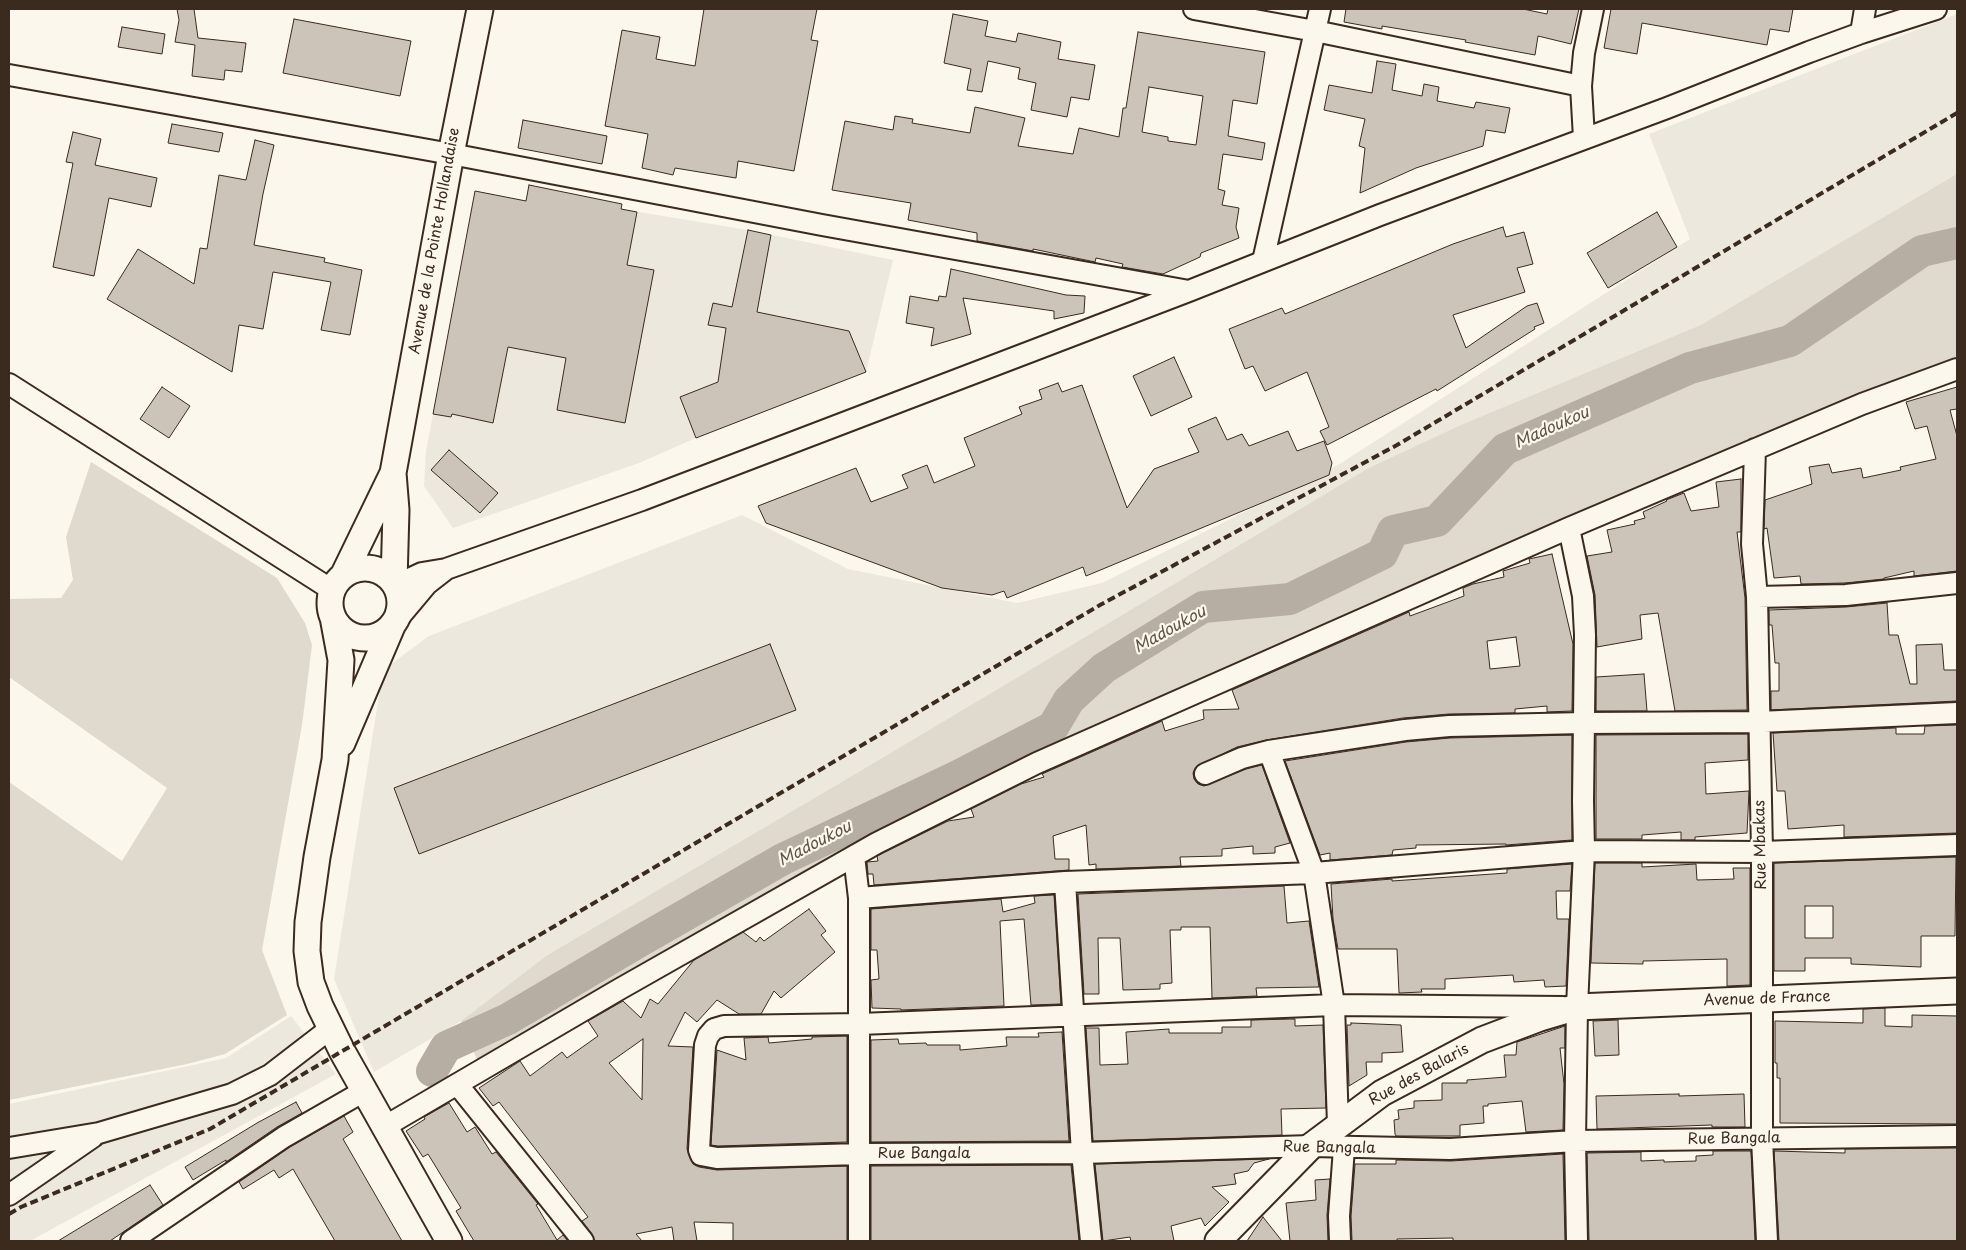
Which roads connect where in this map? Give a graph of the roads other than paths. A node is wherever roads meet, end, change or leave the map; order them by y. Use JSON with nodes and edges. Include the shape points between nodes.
{"nodes":[{"id":1,"x":480,"y":9,"type":"edge"},
{"id":2,"x":1194,"y":9,"type":"edge"},
{"id":3,"x":1320,"y":9,"type":"edge"},
{"id":4,"x":1593,"y":9,"type":"edge"},
{"id":5,"x":1865,"y":9,"type":"edge"},
{"id":6,"x":1936,"y":9,"type":"edge"},
{"id":7,"x":1315,"y":31,"type":"junction"},
{"id":8,"x":1860,"y":33,"type":"junction"},
{"id":9,"x":9,"y":75,"type":"edge"},
{"id":10,"x":1581,"y":86,"type":"junction"},
{"id":11,"x":1584,"y":138,"type":"junction"},
{"id":12,"x":451,"y":154,"type":"junction"},
{"id":13,"x":1263,"y":261,"type":"junction"},
{"id":14,"x":1188,"y":291,"type":"junction"},
{"id":15,"x":1957,"y":369,"type":"edge"},
{"id":16,"x":9,"y":384,"type":"edge"},
{"id":17,"x":1755,"y":449,"type":"junction"},
{"id":18,"x":393,"y":473,"type":"junction"},
{"id":19,"x":1569,"y":528,"type":"junction"},
{"id":20,"x":446,"y":569,"type":"junction"},
{"id":21,"x":338,"y":582,"type":"junction"},
{"id":22,"x":395,"y":583,"type":"junction"},
{"id":23,"x":1957,"y":584,"type":"edge"},
{"id":24,"x":1756,"y":596,"type":"junction"},
{"id":25,"x":333,"y":617,"type":"junction"},
{"id":26,"x":394,"y":624,"type":"junction"},
{"id":27,"x":1957,"y":713,"type":"edge"},
{"id":28,"x":1759,"y":722,"type":"junction"},
{"id":29,"x":1584,"y":723,"type":"junction"},
{"id":30,"x":1269,"y":751,"type":"junction"},
{"id":31,"x":335,"y":760,"type":"junction"},
{"id":32,"x":1205,"y":774,"type":"dead end"},
{"id":33,"x":1957,"y":845,"type":"edge"},
{"id":34,"x":1584,"y":851,"type":"junction"},
{"id":35,"x":1762,"y":852,"type":"junction"},
{"id":36,"x":854,"y":856,"type":"junction"},
{"id":37,"x":1314,"y":873,"type":"junction"},
{"id":38,"x":1066,"y":882,"type":"junction"},
{"id":39,"x":859,"y":898,"type":"junction"},
{"id":40,"x":1957,"y":991,"type":"edge"},
{"id":41,"x":1762,"y":1000,"type":"junction"},
{"id":42,"x":1334,"y":1005,"type":"junction"},
{"id":43,"x":1577,"y":1007,"type":"junction"},
{"id":44,"x":1073,"y":1016,"type":"junction"},
{"id":45,"x":860,"y":1024,"type":"junction"},
{"id":46,"x":331,"y":1028,"type":"junction"},
{"id":47,"x":457,"y":1084,"type":"junction"},
{"id":48,"x":364,"y":1091,"type":"junction"},
{"id":49,"x":384,"y":1127,"type":"junction"},
{"id":50,"x":99,"y":1133,"type":"junction"},
{"id":51,"x":1341,"y":1136,"type":"junction"},
{"id":52,"x":1957,"y":1136,"type":"edge"},
{"id":53,"x":1762,"y":1139,"type":"junction"},
{"id":54,"x":1575,"y":1141,"type":"junction"},
{"id":55,"x":1311,"y":1146,"type":"junction"},
{"id":56,"x":9,"y":1148,"type":"edge"},
{"id":57,"x":1082,"y":1153,"type":"junction"},
{"id":58,"x":860,"y":1154,"type":"junction"},
{"id":59,"x":9,"y":1195,"type":"edge"},
{"id":60,"x":131,"y":1241,"type":"edge"},
{"id":61,"x":449,"y":1241,"type":"edge"},
{"id":62,"x":583,"y":1241,"type":"edge"},
{"id":63,"x":859,"y":1241,"type":"edge"},
{"id":64,"x":1091,"y":1241,"type":"edge"},
{"id":65,"x":1218,"y":1241,"type":"edge"},
{"id":66,"x":1340,"y":1241,"type":"edge"},
{"id":67,"x":1577,"y":1241,"type":"edge"},
{"id":68,"x":1767,"y":1241,"type":"edge"}],
"edges":[{"from":1,"to":12,"type":"main road","name":"Avenue de la Pointe Hollandaise"},
{"from":2,"to":7,"type":"street"},
{"from":3,"to":7,"type":"street"},
{"from":4,"to":10,"type":"street"},
{"from":5,"to":8,"type":"street"},
{"from":6,"to":8,"type":"street"},
{"from":7,"to":10,"type":"street"},
{"from":7,"to":13,"type":"street"},
{"from":8,"to":11,"type":"street"},
{"from":9,"to":12,"type":"street"},
{"from":10,"to":11,"type":"street"},
{"from":11,"to":13,"type":"street"},
{"from":12,"to":14,"type":"street","via":[[822,226]]},
{"from":12,"to":18,"type":"main road","name":"Avenue de la Pointe Hollandaise"},
{"from":13,"to":14,"type":"street"},
{"from":14,"to":20,"type":"street","via":[[642,500]]},
{"from":15,"to":17,"type":"street"},
{"from":16,"to":21,"type":"street"},
{"from":17,"to":19,"type":"street"},
{"from":17,"to":24,"type":"street","name":"Rue Mbakas","via":[[1752,544]]},
{"from":18,"to":21,"type":"main road"},
{"from":18,"to":22,"type":"main road"},
{"from":19,"to":29,"type":"street","via":[[1583,596]]},
{"from":19,"to":36,"type":"street","via":[[1037,763]]},
{"from":20,"to":22,"type":"street"},
{"from":20,"to":26,"type":"street","via":[[427,584]]},
{"from":21,"to":22,"type":"main road","via":[[356,568],[370,567],[383,572]]},
{"from":21,"to":25,"type":"main road","via":[[330,609]]},
{"from":22,"to":26,"type":"main road","via":[[400,609]]},
{"from":23,"to":24,"type":"street","via":[[1846,595]]},
{"from":24,"to":28,"type":"street","name":"Rue Mbakas"},
{"from":25,"to":26,"type":"main road","via":[[339,627],[360,637],[377,636]]},
{"from":25,"to":31,"type":"main road","via":[[341,660]]},
{"from":26,"to":31,"type":"main road"},
{"from":27,"to":28,"type":"street"},
{"from":28,"to":29,"type":"street"},
{"from":28,"to":35,"type":"street","name":"Rue Mbakas"},
{"from":29,"to":30,"type":"street","via":[[1449,726]]},
{"from":29,"to":34,"type":"street"},
{"from":30,"to":32,"type":"street","via":[[1242,758]]},
{"from":30,"to":37,"type":"street"},
{"from":31,"to":46,"type":"main road","via":[[317,858],[307,951],[312,982]]},
{"from":33,"to":35,"type":"street"},
{"from":34,"to":35,"type":"street"},
{"from":34,"to":37,"type":"street"},
{"from":34,"to":43,"type":"street"},
{"from":35,"to":41,"type":"street","name":"Rue Mbakas"},
{"from":36,"to":39,"type":"street"},
{"from":36,"to":47,"type":"street"},
{"from":37,"to":38,"type":"street"},
{"from":37,"to":42,"type":"street"},
{"from":38,"to":39,"type":"street"},
{"from":38,"to":44,"type":"street"},
{"from":39,"to":45,"type":"street"},
{"from":40,"to":41,"type":"main road","name":"Avenue de France"},
{"from":41,"to":43,"type":"main road","name":"Avenue de France"},
{"from":41,"to":53,"type":"street","name":"Rue Mbakas"},
{"from":42,"to":43,"type":"street"},
{"from":42,"to":44,"type":"street"},
{"from":42,"to":51,"type":"street"},
{"from":43,"to":51,"type":"main road","name":"Rue des Balaris","via":[[1482,1040],[1382,1093]]},
{"from":43,"to":54,"type":"street"},
{"from":44,"to":45,"type":"street"},
{"from":44,"to":57,"type":"street"},
{"from":45,"to":58,"type":"street"},
{"from":45,"to":58,"type":"street","name":"Rue Bangala","via":[[724,1026],[714,1029],[704,1045],[698,1142],[701,1155],[716,1158]]},
{"from":46,"to":48,"type":"main road"},
{"from":46,"to":50,"type":"street","via":[[270,1075],[232,1094]]},
{"from":47,"to":49,"type":"street"},
{"from":47,"to":62,"type":"street"},
{"from":48,"to":49,"type":"main road"},
{"from":48,"to":60,"type":"street","via":[[284,1137]]},
{"from":49,"to":61,"type":"main road"},
{"from":50,"to":56,"type":"street"},
{"from":50,"to":59,"type":"street"},
{"from":51,"to":54,"type":"street","name":"Rue Bangala","via":[[1450,1149]]},
{"from":51,"to":55,"type":"main road","name":"Rue des Balaris"},
{"from":51,"to":66,"type":"street"},
{"from":52,"to":53,"type":"street","name":"Rue Bangala"},
{"from":53,"to":54,"type":"street","name":"Rue Bangala"},
{"from":53,"to":68,"type":"street","name":"Rue Mbakas"},
{"from":54,"to":67,"type":"street"},
{"from":55,"to":57,"type":"street","name":"Rue Bangala"},
{"from":55,"to":65,"type":"main road","name":"Rue des Balaris"},
{"from":57,"to":58,"type":"street","name":"Rue Bangala"},
{"from":57,"to":64,"type":"street"},
{"from":58,"to":63,"type":"street"}]}
